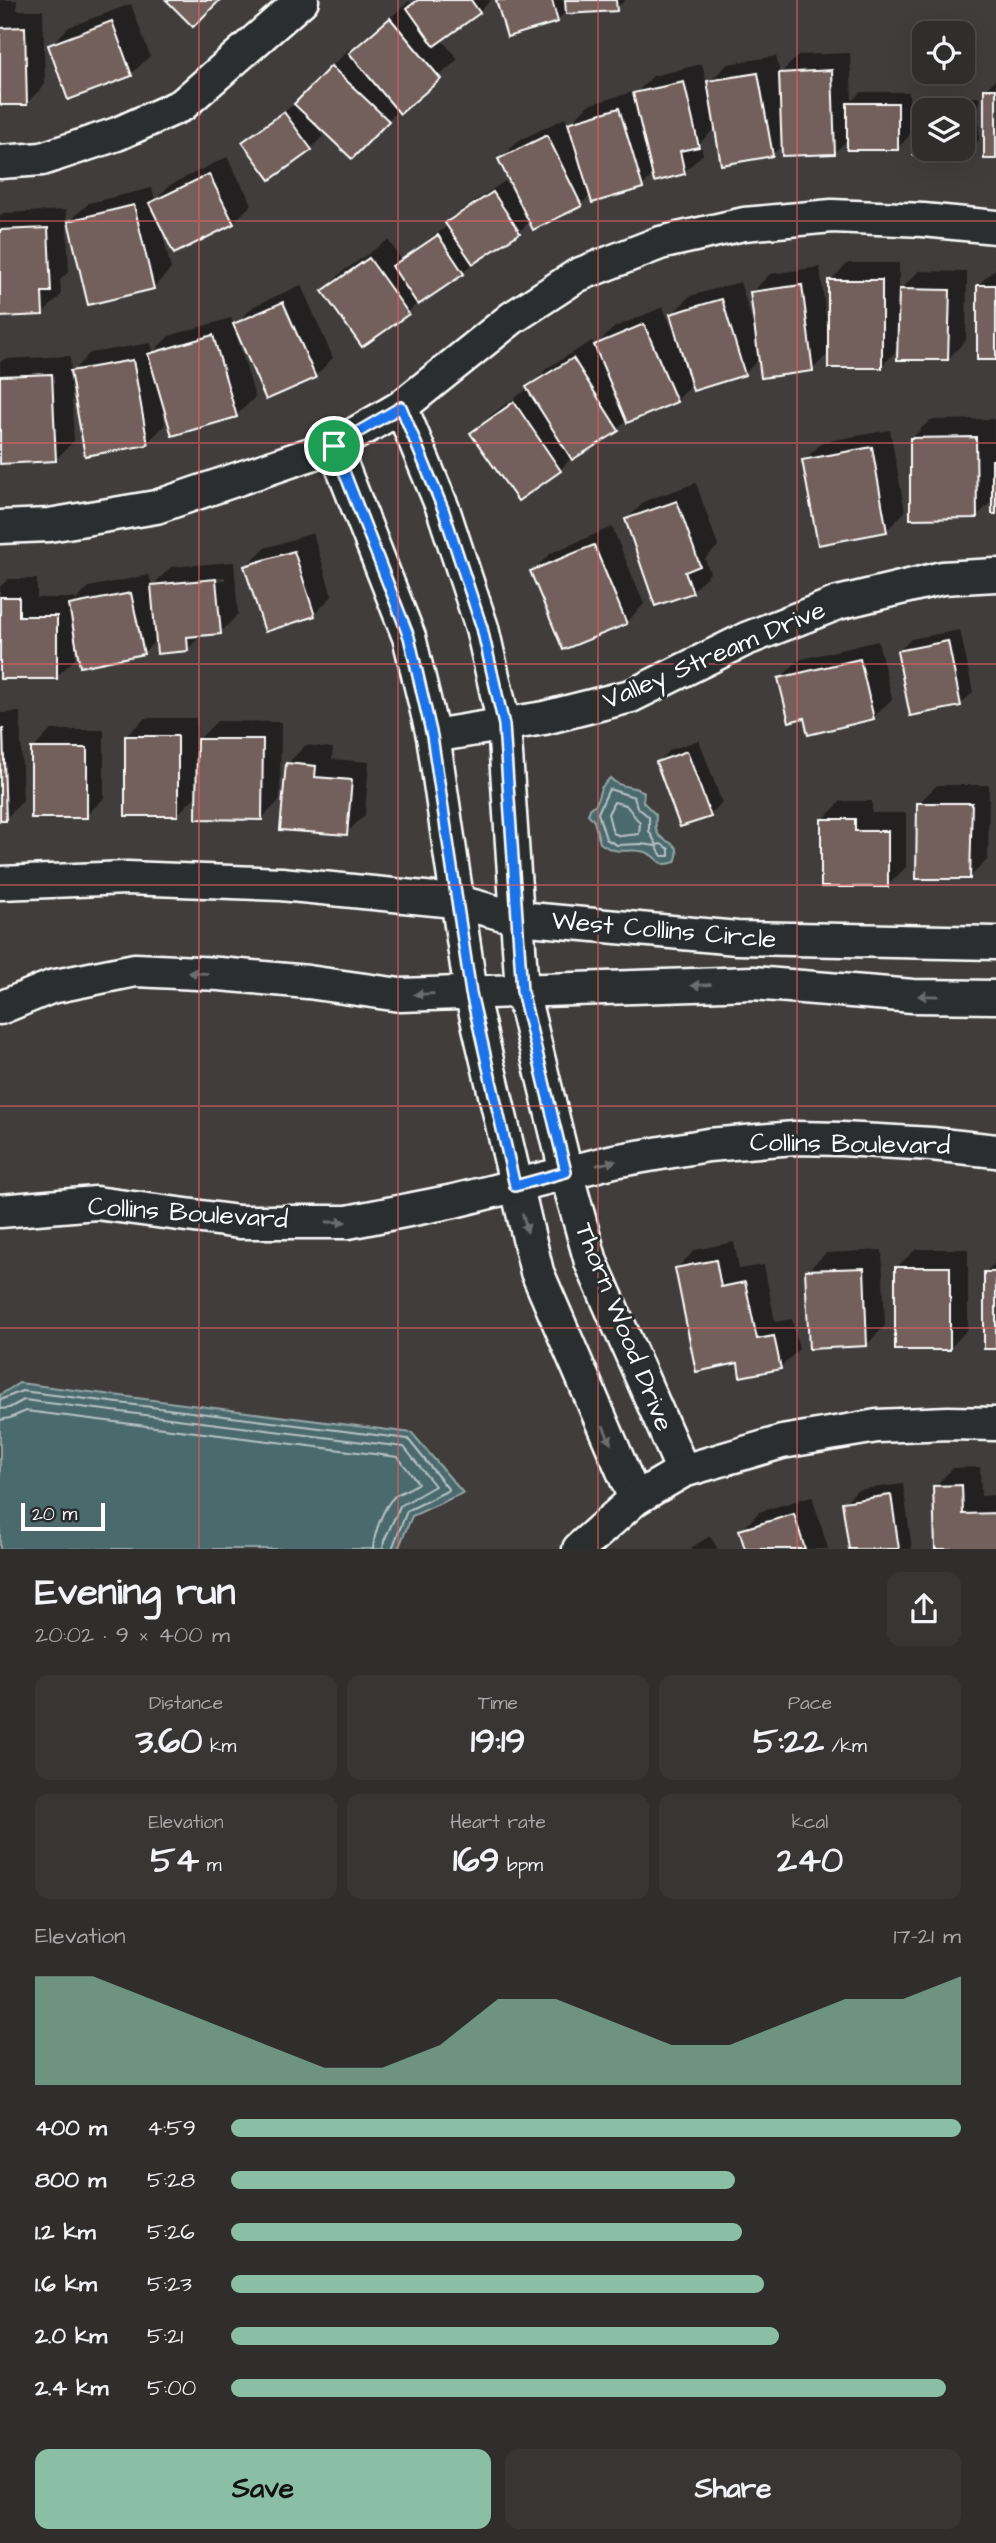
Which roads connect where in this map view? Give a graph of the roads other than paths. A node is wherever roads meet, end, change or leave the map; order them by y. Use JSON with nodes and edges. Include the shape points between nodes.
{"nodes":[{"id":1,"x":302,"y":0,"type":"edge"},
{"id":2,"x":0,"y":162,"type":"edge"},
{"id":3,"x":996,"y":227,"type":"edge"},
{"id":4,"x":401,"y":407,"type":"junction"},
{"id":5,"x":334,"y":446,"type":"junction"},
{"id":6,"x":0,"y":527,"type":"edge"},
{"id":7,"x":996,"y":575,"type":"edge"},
{"id":8,"x":504,"y":725,"type":"junction"},
{"id":9,"x":432,"y":736,"type":"junction"},
{"id":10,"x":0,"y":883,"type":"edge"},
{"id":11,"x":455,"y":901,"type":"junction"},
{"id":12,"x":518,"y":918,"type":"junction"},
{"id":13,"x":996,"y":943,"type":"edge"},
{"id":14,"x":522,"y":991,"type":"junction"},
{"id":15,"x":471,"y":993,"type":"junction"},
{"id":16,"x":996,"y":997,"type":"edge"},
{"id":17,"x":0,"y":1008,"type":"edge"},
{"id":18,"x":996,"y":1151,"type":"edge"},
{"id":19,"x":566,"y":1172,"type":"junction"},
{"id":20,"x":515,"y":1186,"type":"junction"},
{"id":21,"x":0,"y":1211,"type":"edge"},
{"id":22,"x":996,"y":1424,"type":"edge"},
{"id":23,"x":683,"y":1471,"type":"junction"},
{"id":24,"x":635,"y":1499,"type":"junction"},
{"id":25,"x":579,"y":1549,"type":"edge"}],
"edges":[{"from":1,"to":2,"type":"street","via":[[182,105],[117,134],[42,159]]},
{"from":3,"to":4,"type":"street","via":[[832,216],[744,224],[660,243],[578,275],[512,318]]},
{"from":4,"to":5,"type":"street"},
{"from":4,"to":8,"type":"street","name":"Thorn Wood Drive","via":[[443,509],[478,616]]},
{"from":5,"to":6,"type":"street","via":[[156,507],[49,525]]},
{"from":5,"to":9,"type":"street","via":[[409,637]]},
{"from":7,"to":8,"type":"street","name":"Valley Stream Drive","via":[[942,578],[838,603],[746,639],[631,696]]},
{"from":8,"to":9,"type":"street","name":"Valley Stream Drive"},
{"from":8,"to":12,"type":"street","name":"Thorn Wood Drive"},
{"from":9,"to":11,"type":"street"},
{"from":10,"to":11,"type":"street","name":"West Collins Circle","via":[[127,878],[281,884]]},
{"from":11,"to":12,"type":"street","name":"West Collins Circle"},
{"from":11,"to":15,"type":"street"},
{"from":12,"to":13,"type":"street","name":"West Collins Circle","via":[[737,938]]},
{"from":12,"to":14,"type":"street","name":"Thorn Wood Drive"},
{"from":14,"to":15,"type":"street"},
{"from":16,"to":14,"type":"street","one_way":true,"via":[[753,984]]},
{"from":14,"to":19,"type":"street","name":"Thorn Wood Drive"},
{"from":15,"to":17,"type":"street","one_way":true,"via":[[400,995],[282,980],[135,970],[51,987]]},
{"from":15,"to":20,"type":"street"},
{"from":19,"to":18,"type":"street","name":"Collins Boulevard","one_way":true,"via":[[695,1147],[795,1138],[897,1141]]},
{"from":19,"to":20,"type":"street","name":"Collins Boulevard"},
{"from":19,"to":23,"type":"street","name":"Thorn Wood Drive","via":[[591,1262]]},
{"from":21,"to":20,"type":"street","name":"Collins Boulevard","one_way":true,"via":[[96,1203],[239,1222],[348,1222]]},
{"from":20,"to":24,"type":"street","one_way":true,"via":[[537,1272]]},
{"from":22,"to":23,"type":"street","via":[[877,1426],[782,1442]]},
{"from":23,"to":24,"type":"street"},
{"from":24,"to":25,"type":"street"}]}
